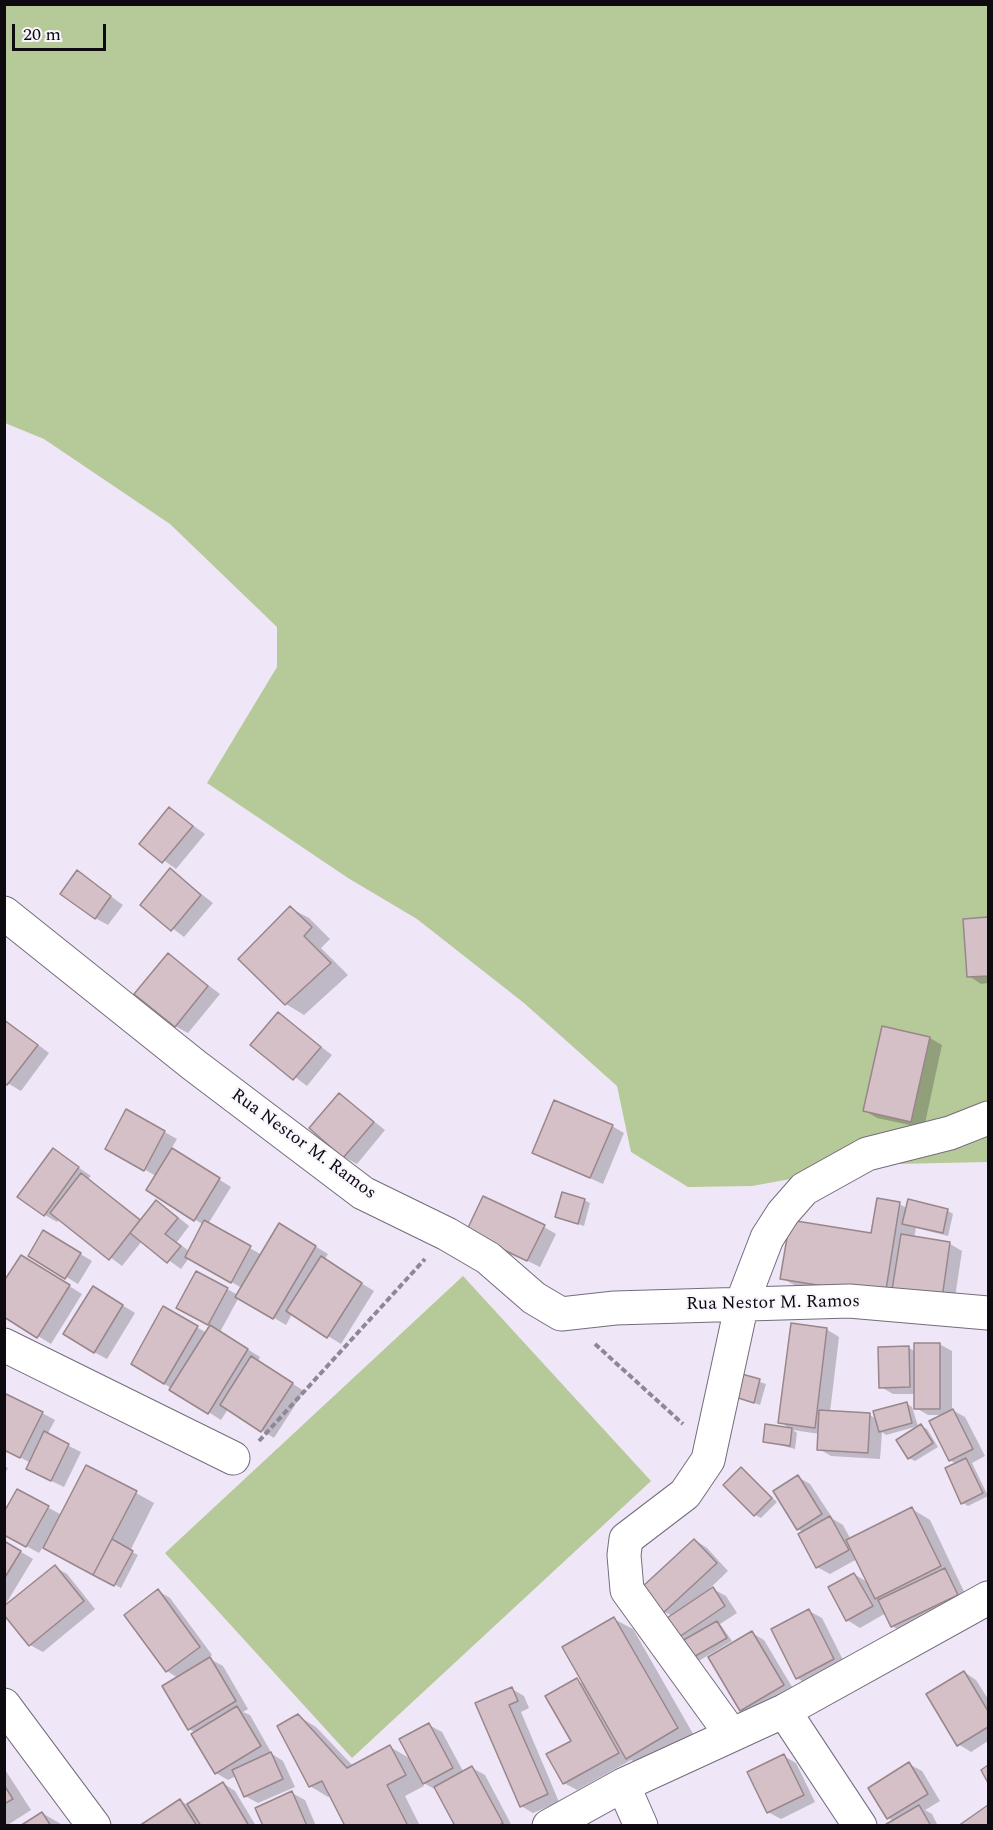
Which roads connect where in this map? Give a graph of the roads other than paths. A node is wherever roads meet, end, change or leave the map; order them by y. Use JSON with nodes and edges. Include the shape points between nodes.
{"nodes":[{"id":1,"x":4,"y":913,"type":"edge"},
{"id":2,"x":988,"y":1118,"type":"edge"},
{"id":3,"x":742,"y":1303,"type":"junction"},
{"id":4,"x":988,"y":1313,"type":"edge"},
{"id":5,"x":4,"y":1345,"type":"edge"},
{"id":6,"x":233,"y":1458,"type":"road end"},
{"id":7,"x":988,"y":1598,"type":"edge"},
{"id":8,"x":4,"y":1705,"type":"edge"},
{"id":9,"x":784,"y":1711,"type":"junction"},
{"id":10,"x":732,"y":1734,"type":"junction"},
{"id":11,"x":623,"y":1785,"type":"junction"},
{"id":12,"x":94,"y":1826,"type":"edge"},
{"id":13,"x":549,"y":1826,"type":"edge"},
{"id":14,"x":641,"y":1826,"type":"edge"},
{"id":15,"x":860,"y":1826,"type":"edge"}],
"edges":[{"from":1,"to":3,"type":"street","name":"Rua Nestor M. Ramos","via":[[194,1065],[363,1193],[488,1258],[534,1298],[561,1314]]},
{"from":2,"to":3,"type":"street","via":[[950,1133],[867,1154],[804,1190],[767,1238]]},
{"from":3,"to":4,"type":"street","name":"Rua Nestor M. Ramos","via":[[849,1301]]},
{"from":3,"to":10,"type":"street","via":[[708,1460],[685,1494],[626,1539],[624,1555],[627,1590]]},
{"from":5,"to":6,"type":"street"},
{"from":7,"to":9,"type":"street"},
{"from":8,"to":12,"type":"street"},
{"from":9,"to":10,"type":"street"},
{"from":9,"to":15,"type":"street"},
{"from":10,"to":11,"type":"street"},
{"from":11,"to":13,"type":"street"},
{"from":11,"to":14,"type":"street"}]}
